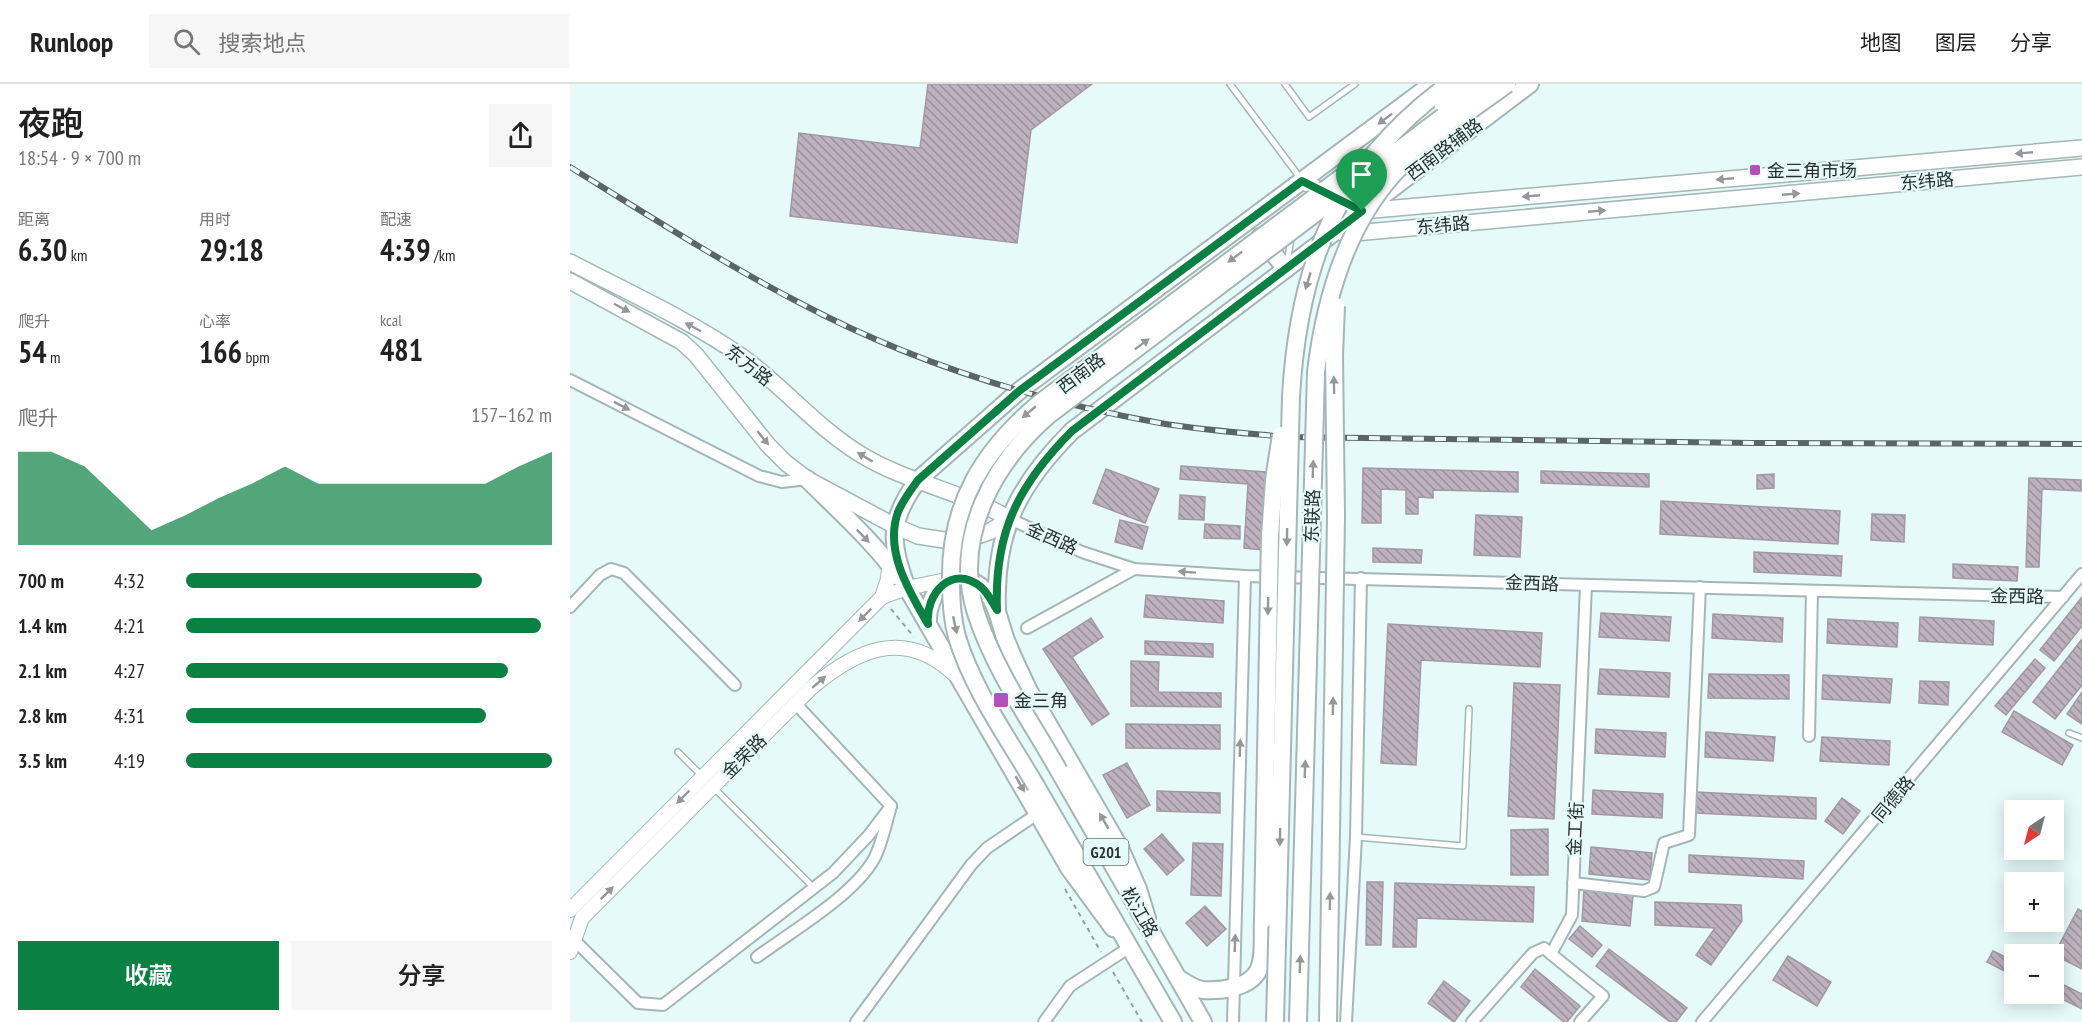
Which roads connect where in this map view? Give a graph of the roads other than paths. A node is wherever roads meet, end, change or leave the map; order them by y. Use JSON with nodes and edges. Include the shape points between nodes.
{"nodes":[{"id":1,"x":1230,"y":84,"type":"edge"},
{"id":2,"x":1285,"y":84,"type":"edge"},
{"id":3,"x":1355,"y":84,"type":"edge"},
{"id":4,"x":1432,"y":84,"type":"edge"},
{"id":5,"x":1449,"y":84,"type":"edge"},
{"id":6,"x":1467,"y":84,"type":"edge"},
{"id":7,"x":1486,"y":84,"type":"edge"},
{"id":8,"x":1507,"y":84,"type":"edge"},
{"id":9,"x":1530,"y":84,"type":"edge"},
{"id":10,"x":2082,"y":148,"type":"edge"},
{"id":11,"x":2082,"y":167,"type":"edge"},
{"id":12,"x":1301,"y":186,"type":"junction"},
{"id":13,"x":1298,"y":203,"type":"dead end"},
{"id":14,"x":1362,"y":211,"type":"junction"},
{"id":15,"x":1248,"y":221,"type":"junction"},
{"id":16,"x":1330,"y":236,"type":"junction"},
{"id":17,"x":1343,"y":259,"type":"junction"},
{"id":18,"x":570,"y":262,"type":"edge"},
{"id":19,"x":1286,"y":270,"type":"junction"},
{"id":20,"x":570,"y":281,"type":"edge"},
{"id":21,"x":1293,"y":360,"type":"junction"},
{"id":22,"x":570,"y":380,"type":"edge"},
{"id":23,"x":807,"y":479,"type":"junction"},
{"id":24,"x":918,"y":480,"type":"junction"},
{"id":25,"x":1010,"y":519,"type":"junction"},
{"id":26,"x":895,"y":526,"type":"junction"},
{"id":27,"x":889,"y":563,"type":"junction"},
{"id":28,"x":1134,"y":569,"type":"junction"},
{"id":29,"x":2082,"y":574,"type":"edge"},
{"id":30,"x":1245,"y":576,"type":"junction"},
{"id":31,"x":956,"y":578,"type":"junction"},
{"id":32,"x":1361,"y":578,"type":"junction"},
{"id":33,"x":1586,"y":585,"type":"junction"},
{"id":34,"x":1700,"y":587,"type":"junction"},
{"id":35,"x":907,"y":588,"type":"junction"},
{"id":36,"x":1812,"y":591,"type":"junction"},
{"id":37,"x":882,"y":597,"type":"junction"},
{"id":38,"x":2063,"y":597,"type":"junction"},
{"id":39,"x":570,"y":607,"type":"edge"},
{"id":40,"x":997,"y":610,"type":"junction"},
{"id":41,"x":928,"y":624,"type":"junction"},
{"id":42,"x":1027,"y":628,"type":"dead end"},
{"id":43,"x":959,"y":679,"type":"junction"},
{"id":44,"x":735,"y":685,"type":"dead end"},
{"id":45,"x":795,"y":704,"type":"junction"},
{"id":46,"x":1469,"y":709,"type":"dead end"},
{"id":47,"x":2069,"y":733,"type":"dead end"},
{"id":48,"x":1809,"y":736,"type":"dead end"},
{"id":49,"x":2082,"y":738,"type":"edge"},
{"id":50,"x":678,"y":752,"type":"dead end"},
{"id":51,"x":1059,"y":771,"type":"joint"},
{"id":52,"x":708,"y":782,"type":"junction"},
{"id":53,"x":1036,"y":786,"type":"joint"},
{"id":54,"x":891,"y":806,"type":"junction"},
{"id":55,"x":1037,"y":814,"type":"junction"},
{"id":56,"x":1356,"y":837,"type":"junction"},
{"id":57,"x":1573,"y":883,"type":"junction"},
{"id":58,"x":814,"y":888,"type":"junction"},
{"id":59,"x":570,"y":910,"type":"edge"},
{"id":60,"x":1152,"y":933,"type":"junction"},
{"id":61,"x":572,"y":943,"type":"edge"},
{"id":62,"x":1130,"y":947,"type":"junction"},
{"id":63,"x":1551,"y":954,"type":"junction"},
{"id":64,"x":757,"y":957,"type":"dead end"},
{"id":65,"x":1178,"y":978,"type":"junction"},
{"id":66,"x":1234,"y":987,"type":"junction"},
{"id":67,"x":856,"y":1022,"type":"edge"},
{"id":68,"x":1044,"y":1022,"type":"edge"},
{"id":69,"x":1173,"y":1022,"type":"edge"},
{"id":70,"x":1203,"y":1022,"type":"edge"},
{"id":71,"x":1233,"y":1022,"type":"edge"},
{"id":72,"x":1275,"y":1022,"type":"edge"},
{"id":73,"x":1298,"y":1022,"type":"edge"},
{"id":74,"x":1328,"y":1022,"type":"edge"},
{"id":75,"x":1346,"y":1022,"type":"edge"},
{"id":76,"x":1472,"y":1022,"type":"edge"},
{"id":77,"x":1580,"y":1022,"type":"edge"},
{"id":78,"x":1702,"y":1022,"type":"edge"}],
"edges":[{"from":1,"to":12,"type":"lane"},
{"from":2,"to":3,"type":"lane","via":[[1310,117]]},
{"from":4,"to":12,"type":"main road","one_way":true},
{"from":5,"to":21,"type":"main road","name":"东联路","one_way":true,"bridge":true,"via":[[1387,138],[1342,199],[1305,290]]},
{"from":6,"to":53,"type":"main road","name":"西南路","one_way":true,"bridge":true,"via":[[1041,402],[1000,440],[985,460],[965,499],[954,535],[952,615],[957,637],[982,693]]},
{"from":51,"to":7,"type":"main road","name":"西南路","number":"G201","one_way":true,"bridge":true,"via":[[994,657],[970,588],[977,520],[1004,463],[1050,414]]},
{"from":8,"to":17,"type":"main road","name":"东联路","bridge":true,"via":[[1402,165],[1368,206]]},
{"from":9,"to":14,"type":"main road","name":"西南路辅路"},
{"from":10,"to":14,"type":"main road","name":"东纬路","one_way":true},
{"from":16,"to":11,"type":"main road","name":"东纬路","one_way":true},
{"from":12,"to":14,"type":"main road"},
{"from":12,"to":15,"type":"main road","name":"西南路"},
{"from":12,"to":16,"type":"main road"},
{"from":13,"to":19,"type":"lane"},
{"from":14,"to":16,"type":"main road","name":"西南路辅路"},
{"from":15,"to":19,"type":"main road"},
{"from":15,"to":24,"type":"main road","name":"西南路","via":[[1019,391]]},
{"from":16,"to":19,"type":"main road"},
{"from":73,"to":17,"type":"main road","name":"东联路","one_way":true,"bridge":true,"via":[[1316,372],[1326,312]]},
{"from":74,"to":17,"type":"main road","one_way":true,"bridge":true,"via":[[1336,517],[1334,325]]},
{"from":24,"to":18,"type":"main road","name":"东方路","one_way":true,"via":[[886,469],[833,436],[743,358],[710,335]]},
{"from":19,"to":25,"type":"main road","via":[[1072,431],[1033,474]]},
{"from":20,"to":23,"type":"main road","name":"东方路","one_way":true,"via":[[682,342],[768,446]]},
{"from":21,"to":66,"type":"main road","one_way":true,"bridge":true,"via":[[1271,508],[1262,960],[1250,981]]},
{"from":21,"to":72,"type":"main road","name":"东联路","one_way":true,"bridge":true},
{"from":22,"to":23,"type":"street","one_way":true,"via":[[759,476],[782,482]]},
{"from":23,"to":26,"type":"main road","name":"东方路"},
{"from":23,"to":27,"type":"main road","one_way":true},
{"from":24,"to":25,"type":"main road","name":"东方路","via":[[967,497]]},
{"from":24,"to":26,"type":"main road","name":"西南路","via":[[906,496]]},
{"from":25,"to":26,"type":"main road","name":"东方路","via":[[969,539],[935,539]]},
{"from":25,"to":28,"type":"street","name":"金西路","via":[[1082,552]]},
{"from":25,"to":40,"type":"main road","via":[[998,567]]},
{"from":26,"to":27,"type":"street"},
{"from":26,"to":35,"type":"main road","via":[[899,565]]},
{"from":27,"to":35,"type":"main road"},
{"from":27,"to":37,"type":"street"},
{"from":30,"to":28,"type":"street","name":"金西路","one_way":true},
{"from":28,"to":42,"type":"street"},
{"from":29,"to":38,"type":"street","name":"同德路"},
{"from":30,"to":32,"type":"street","name":"金西路"},
{"from":66,"to":30,"type":"street","one_way":true},
{"from":31,"to":35,"type":"street","name":"金荣路"},
{"from":31,"to":40,"type":"main road","via":[[980,586]]},
{"from":31,"to":41,"type":"main road","via":[[934,593],[927,613]]},
{"from":32,"to":33,"type":"street","name":"金西路"},
{"from":32,"to":56,"type":"street"},
{"from":33,"to":34,"type":"street","name":"金西路"},
{"from":33,"to":57,"type":"street","name":"金工街"},
{"from":34,"to":36,"type":"street","name":"金西路"},
{"from":34,"to":57,"type":"street","via":[[1689,835],[1664,843],[1654,887],[1644,891]]},
{"from":35,"to":37,"type":"street","name":"金荣路"},
{"from":35,"to":41,"type":"main road"},
{"from":36,"to":38,"type":"street","name":"金西路"},
{"from":36,"to":48,"type":"street"},
{"from":37,"to":52,"type":"street","name":"金荣路","one_way":true},
{"from":38,"to":78,"type":"street","name":"同德路"},
{"from":39,"to":44,"type":"street","via":[[600,575],[611,569],[624,573]]},
{"from":60,"to":40,"type":"main road","one_way":true,"via":[[1130,868],[1029,691]]},
{"from":41,"to":43,"type":"main road"},
{"from":45,"to":43,"type":"street","name":"金荣路","one_way":true,"via":[[831,671],[874,649],[892,647],[930,656]]},
{"from":43,"to":55,"type":"main road","one_way":true},
{"from":45,"to":52,"type":"street","name":"金荣路"},
{"from":45,"to":54,"type":"street"},
{"from":46,"to":56,"type":"lane","via":[[1462,846]]},
{"from":47,"to":49,"type":"lane"},
{"from":50,"to":52,"type":"lane"},
{"from":51,"to":60,"type":"main road","name":"松江路","number":"G201"},
{"from":52,"to":58,"type":"lane"},
{"from":52,"to":59,"type":"street","name":"金荣路","one_way":true},
{"from":61,"to":52,"type":"street","name":"金荣路","one_way":true,"via":[[582,918]]},
{"from":53,"to":62,"type":"main road","name":"松江路"},
{"from":54,"to":58,"type":"street","via":[[848,858]]},
{"from":54,"to":64,"type":"street","via":[[875,857],[863,875]]},
{"from":55,"to":62,"type":"main road","via":[[1085,892]]},
{"from":55,"to":67,"type":"street","via":[[987,848],[971,865]]},
{"from":56,"to":75,"type":"street"},
{"from":57,"to":63,"type":"street","name":"金工街","via":[[1572,915]]},
{"from":58,"to":61,"type":"street","via":[[663,1005],[638,1003]]},
{"from":60,"to":65,"type":"main road","name":"松江路","number":"G201"},
{"from":62,"to":68,"type":"street","via":[[1070,986]]},
{"from":62,"to":69,"type":"main road","name":"松江路"},
{"from":63,"to":76,"type":"street","via":[[1544,948],[1533,952]]},
{"from":63,"to":77,"type":"street","via":[[1603,996]]},
{"from":65,"to":66,"type":"main road","via":[[1203,990]]},
{"from":65,"to":70,"type":"main road","name":"松江路","number":"G201"},
{"from":66,"to":71,"type":"street"}]}
